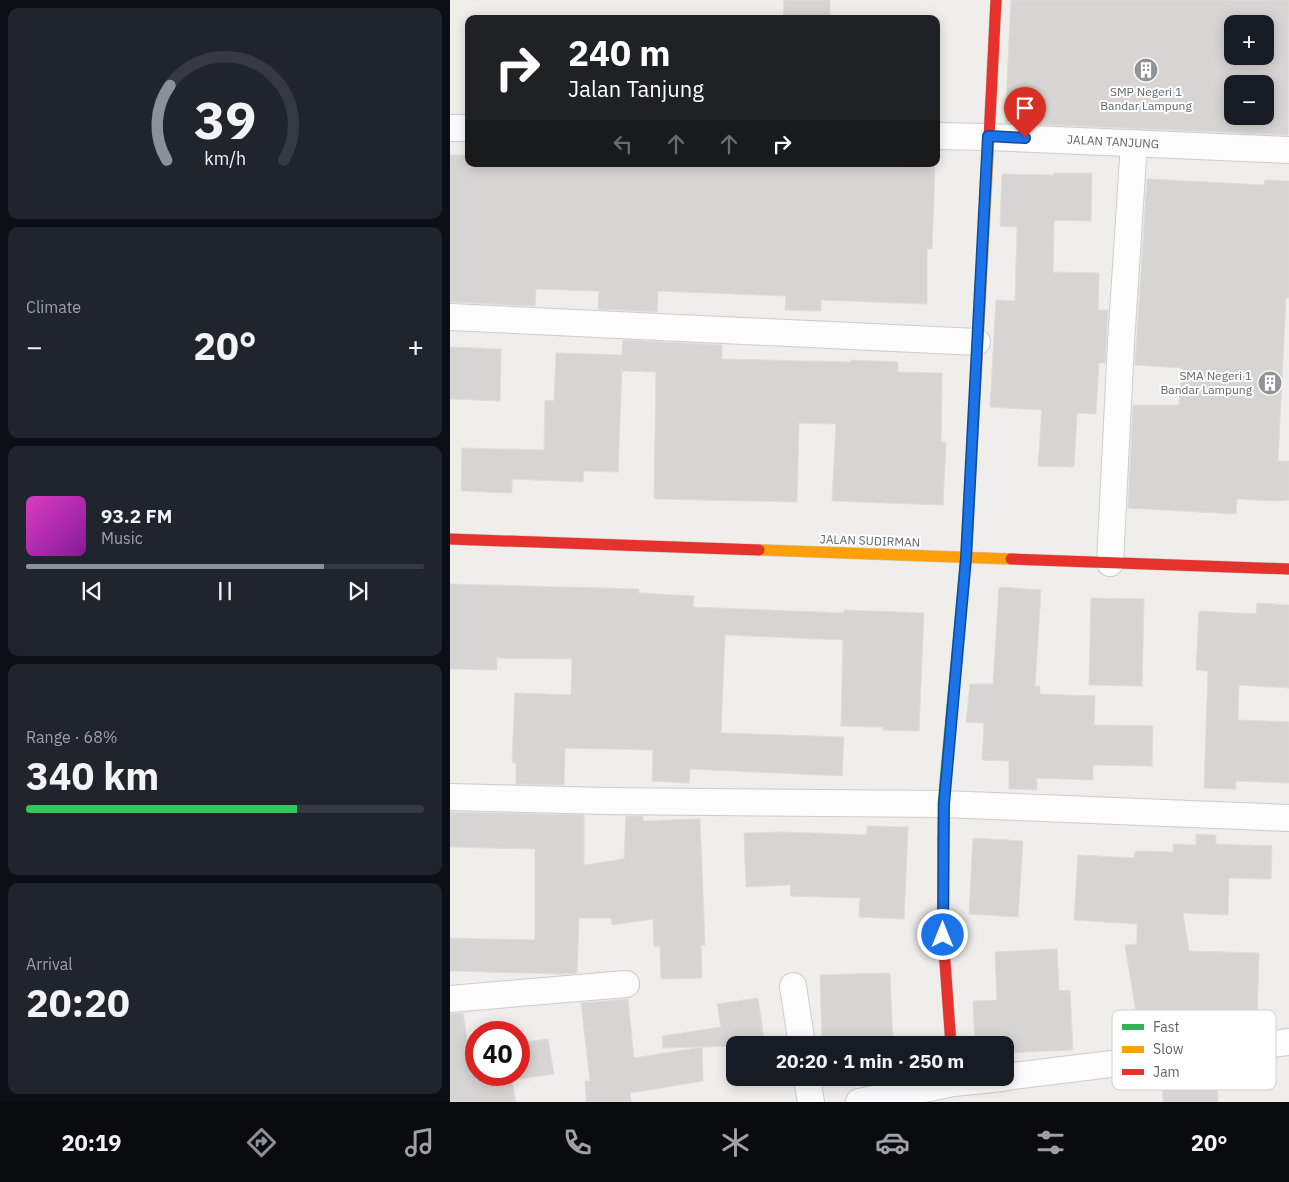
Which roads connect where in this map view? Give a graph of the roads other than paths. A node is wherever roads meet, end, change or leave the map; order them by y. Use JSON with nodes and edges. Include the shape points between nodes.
{"nodes":[{"id":1,"x":996,"y":0,"type":"edge"},
{"id":2,"x":450,"y":128,"type":"edge"},
{"id":3,"x":465,"y":128,"type":"edge"},
{"id":4,"x":940,"y":136,"type":"edge"},
{"id":5,"x":988,"y":136,"type":"junction"},
{"id":6,"x":1134,"y":143,"type":"junction"},
{"id":7,"x":1289,"y":150,"type":"edge"},
{"id":8,"x":450,"y":317,"type":"edge"},
{"id":9,"x":977,"y":342,"type":"junction"},
{"id":10,"x":450,"y":539,"type":"edge"},
{"id":11,"x":966,"y":558,"type":"junction"},
{"id":12,"x":1110,"y":563,"type":"junction"},
{"id":13,"x":1289,"y":569,"type":"edge"},
{"id":14,"x":450,"y":796,"type":"edge"},
{"id":15,"x":944,"y":804,"type":"junction"},
{"id":16,"x":1289,"y":818,"type":"edge"},
{"id":17,"x":626,"y":984,"type":"dead end"},
{"id":18,"x":793,"y":986,"type":"dead end"},
{"id":19,"x":450,"y":999,"type":"edge"},
{"id":20,"x":801,"y":1036,"type":"edge"},
{"id":21,"x":951,"y":1036,"type":"edge"},
{"id":22,"x":1289,"y":1042,"type":"edge"},
{"id":23,"x":1276,"y":1044,"type":"edge"},
{"id":24,"x":1112,"y":1064,"type":"edge"},
{"id":25,"x":1014,"y":1076,"type":"edge"},
{"id":26,"x":809,"y":1086,"type":"edge"},
{"id":27,"x":955,"y":1088,"type":"edge"},
{"id":28,"x":811,"y":1102,"type":"edge"},
{"id":29,"x":859,"y":1102,"type":"edge"}],
"edges":[{"from":1,"to":5,"type":"street"},
{"from":2,"to":3,"type":"street"},
{"from":4,"to":5,"type":"street","name":"JALAN TANJUNG"},
{"from":5,"to":6,"type":"street","name":"JALAN TANJUNG"},
{"from":5,"to":9,"type":"street"},
{"from":6,"to":7,"type":"street","name":"JALAN TANJUNG"},
{"from":6,"to":12,"type":"street"},
{"from":8,"to":9,"type":"street"},
{"from":9,"to":11,"type":"street"},
{"from":10,"to":11,"type":"street","name":"JALAN SUDIRMAN"},
{"from":11,"to":12,"type":"street","name":"JALAN SUDIRMAN"},
{"from":11,"to":15,"type":"street"},
{"from":12,"to":13,"type":"street","name":"JALAN SUDIRMAN"},
{"from":14,"to":15,"type":"street"},
{"from":15,"to":16,"type":"street"},
{"from":15,"to":21,"type":"street","via":[[943,935]]},
{"from":17,"to":19,"type":"street"},
{"from":18,"to":20,"type":"street"},
{"from":22,"to":23,"type":"street"},
{"from":24,"to":25,"type":"street"},
{"from":26,"to":28,"type":"street"},
{"from":27,"to":29,"type":"street"}]}
